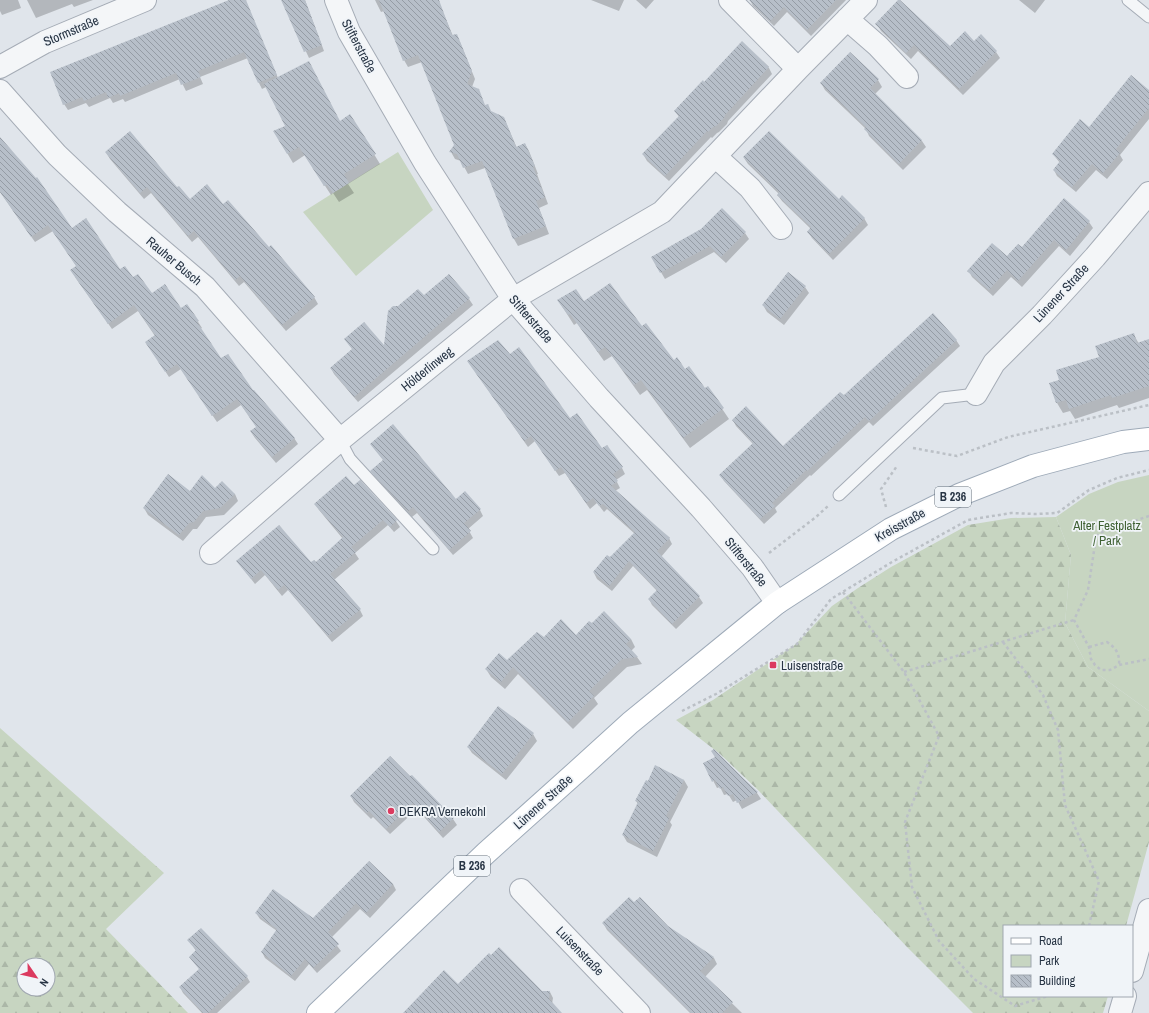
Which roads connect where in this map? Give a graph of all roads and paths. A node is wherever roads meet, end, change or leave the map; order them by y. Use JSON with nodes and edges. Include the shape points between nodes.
{"nodes":[{"id":1,"x":336,"y":0,"type":"edge"},
{"id":2,"x":730,"y":0,"type":"edge"},
{"id":3,"x":866,"y":0,"type":"edge"},
{"id":4,"x":1128,"y":0,"type":"edge"},
{"id":5,"x":135,"y":2,"type":"edge"},
{"id":6,"x":1149,"y":17,"type":"edge"},
{"id":7,"x":847,"y":19,"type":"junction"},
{"id":8,"x":0,"y":67,"type":"edge"},
{"id":9,"x":798,"y":69,"type":"junction"},
{"id":10,"x":907,"y":77,"type":"dead end"},
{"id":11,"x":0,"y":91,"type":"edge"},
{"id":12,"x":715,"y":156,"type":"junction"},
{"id":13,"x":1149,"y":194,"type":"edge"},
{"id":14,"x":782,"y":228,"type":"dead end"},
{"id":15,"x":513,"y":299,"type":"junction"},
{"id":16,"x":976,"y":394,"type":"joint"},
{"id":17,"x":1149,"y":405,"type":"edge"},
{"id":18,"x":900,"y":436,"type":"junction"},
{"id":19,"x":1149,"y":439,"type":"edge"},
{"id":20,"x":340,"y":440,"type":"junction"},
{"id":21,"x":898,"y":465,"type":"dead end"},
{"id":22,"x":1149,"y":470,"type":"edge"},
{"id":23,"x":840,"y":494,"type":"joint"},
{"id":24,"x":1149,"y":516,"type":"edge"},
{"id":25,"x":891,"y":529,"type":"junction"},
{"id":26,"x":433,"y":549,"type":"dead end"},
{"id":27,"x":211,"y":552,"type":"dead end"},
{"id":28,"x":752,"y":567,"type":"junction"},
{"id":29,"x":843,"y":592,"type":"junction"},
{"id":30,"x":778,"y":603,"type":"junction"},
{"id":31,"x":1074,"y":620,"type":"junction"},
{"id":32,"x":1003,"y":642,"type":"junction"},
{"id":33,"x":1089,"y":647,"type":"junction"},
{"id":34,"x":1149,"y":658,"type":"edge"},
{"id":35,"x":1119,"y":665,"type":"junction"},
{"id":36,"x":904,"y":672,"type":"junction"},
{"id":37,"x":678,"y":713,"type":"dead end"},
{"id":38,"x":521,"y":890,"type":"dead end"},
{"id":39,"x":1149,"y":910,"type":"edge"},
{"id":40,"x":1089,"y":925,"type":"edge"},
{"id":41,"x":1133,"y":967,"type":"edge"},
{"id":42,"x":1045,"y":997,"type":"edge"},
{"id":43,"x":1125,"y":997,"type":"edge"},
{"id":44,"x":318,"y":1013,"type":"edge"},
{"id":45,"x":639,"y":1013,"type":"edge"},
{"id":46,"x":1120,"y":1013,"type":"edge"}],
"edges":[{"from":1,"to":15,"type":"street","name":"Stifterstraße","via":[[349,32],[425,163]]},
{"from":2,"to":9,"type":"street"},
{"from":3,"to":7,"type":"street","name":"Hölderlinweg"},
{"from":4,"to":6,"type":"lane"},
{"from":5,"to":8,"type":"street","name":"Stormstraße","via":[[45,42]]},
{"from":7,"to":9,"type":"street","name":"Hölderlinweg"},
{"from":7,"to":10,"type":"street","via":[[878,46]]},
{"from":9,"to":12,"type":"street","name":"Hölderlinweg"},
{"from":11,"to":20,"type":"street","name":"Rauher Busch","via":[[57,155],[89,186],[205,287]]},
{"from":12,"to":14,"type":"street","via":[[750,188]]},
{"from":12,"to":15,"type":"street","name":"Hölderlinweg","via":[[662,212]]},
{"from":13,"to":16,"type":"street","name":"Lünener Straße","via":[[1042,315],[994,363]]},
{"from":15,"to":20,"type":"street","name":"Hölderlinweg"},
{"from":15,"to":28,"type":"street","name":"Stifterstraße"},
{"from":16,"to":18,"type":"lane","via":[[942,398]]},
{"from":17,"to":18,"type":"path","via":[[1008,437],[957,456],[910,447]]},
{"from":18,"to":23,"type":"lane"},
{"from":19,"to":25,"type":"main road","name":"Kreisstraße","number":"B 236","via":[[1123,442],[1033,466],[959,495]]},
{"from":20,"to":26,"type":"lane","via":[[350,459]]},
{"from":20,"to":27,"type":"street","name":"Hölderlinweg"},
{"from":21,"to":25,"type":"path","via":[[881,489]]},
{"from":22,"to":29,"type":"path","via":[[1117,478],[1089,490],[1058,512],[1011,513],[968,520]]},
{"from":23,"to":28,"type":"path","via":[[816,517]]},
{"from":24,"to":31,"type":"path","via":[[1099,533],[1088,590]]},
{"from":25,"to":30,"type":"main road","name":"Kreisstraße","number":"B 236"},
{"from":28,"to":30,"type":"street","name":"Stifterstraße"},
{"from":29,"to":36,"type":"path"},
{"from":29,"to":37,"type":"path","via":[[831,599],[796,644],[716,694]]},
{"from":30,"to":44,"type":"main road","name":"Lünener Straße","number":"B 236","via":[[630,723],[486,853]]},
{"from":31,"to":32,"type":"path"},
{"from":31,"to":33,"type":"path"},
{"from":32,"to":36,"type":"path"},
{"from":32,"to":40,"type":"path","via":[[1043,695],[1058,730],[1065,805],[1099,881]]},
{"from":33,"to":35,"type":"path","via":[[1091,659],[1101,670],[1110,670]]},
{"from":33,"to":35,"type":"path","via":[[1107,642],[1118,653]]},
{"from":34,"to":35,"type":"path"},
{"from":36,"to":42,"type":"path","via":[[940,736],[905,822],[912,887],[939,942],[974,979],[1015,1006]]},
{"from":38,"to":45,"type":"street","name":"Luisenstraße"},
{"from":39,"to":41,"type":"street"},
{"from":43,"to":46,"type":"street"}]}
